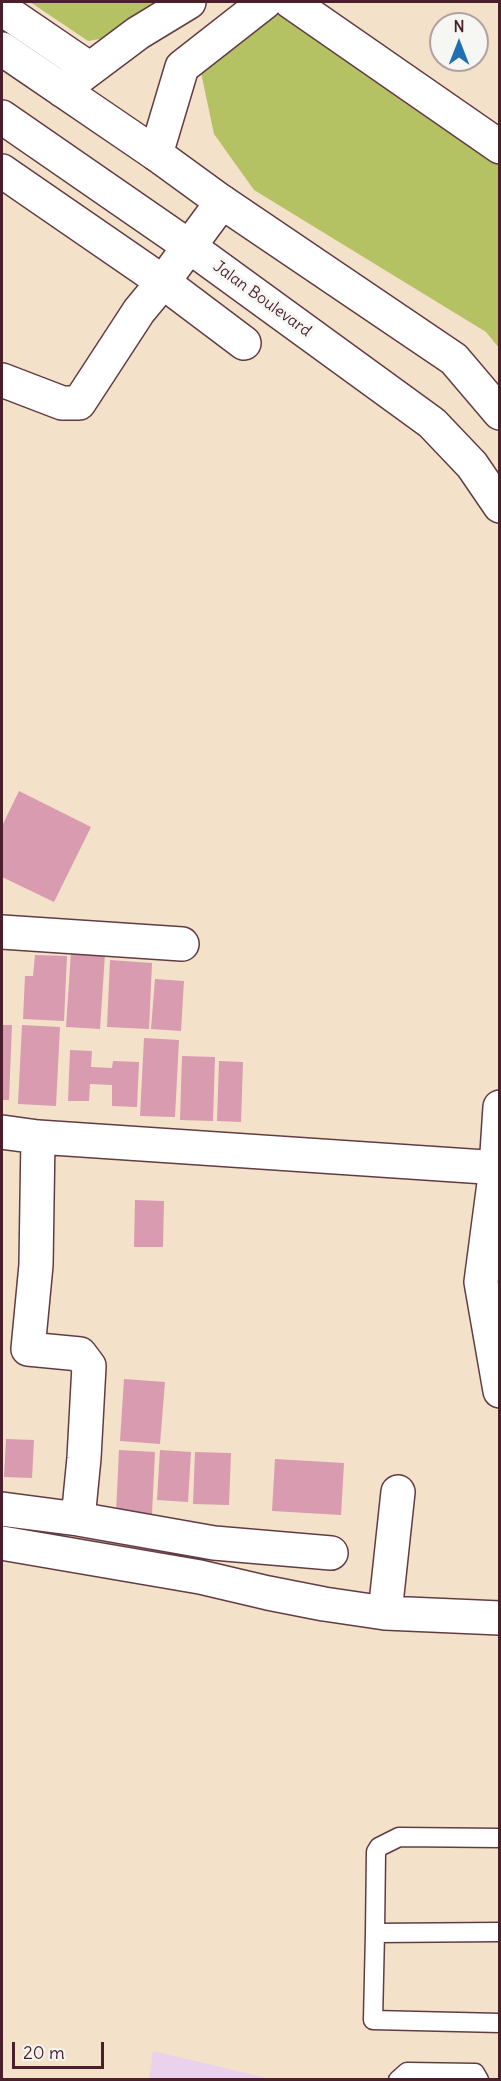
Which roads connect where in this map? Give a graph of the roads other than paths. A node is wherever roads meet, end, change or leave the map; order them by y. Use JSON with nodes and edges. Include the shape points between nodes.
{"nodes":[{"id":1,"x":189,"y":2,"type":"edge"},
{"id":2,"x":265,"y":2,"type":"edge"},
{"id":3,"x":291,"y":2,"type":"edge"},
{"id":4,"x":2,"y":9,"type":"edge"},
{"id":5,"x":2,"y":49,"type":"edge"},
{"id":6,"x":90,"y":69,"type":"junction"},
{"id":7,"x":62,"y":90,"type":"junction"},
{"id":8,"x":2,"y":117,"type":"edge"},
{"id":9,"x":500,"y":147,"type":"edge"},
{"id":10,"x":156,"y":154,"type":"junction"},
{"id":11,"x":2,"y":171,"type":"edge"},
{"id":12,"x":222,"y":202,"type":"junction"},
{"id":13,"x":190,"y":247,"type":"junction"},
{"id":14,"x":163,"y":282,"type":"junction"},
{"id":15,"x":244,"y":343,"type":"dead end"},
{"id":16,"x":2,"y":380,"type":"edge"},
{"id":17,"x":500,"y":413,"type":"edge"},
{"id":18,"x":500,"y":506,"type":"edge"},
{"id":19,"x":2,"y":932,"type":"edge"},
{"id":20,"x":182,"y":944,"type":"dead end"},
{"id":21,"x":500,"y":1107,"type":"edge"},
{"id":22,"x":2,"y":1132,"type":"edge"},
{"id":23,"x":38,"y":1137,"type":"junction"},
{"id":24,"x":498,"y":1168,"type":"edge"},
{"id":25,"x":500,"y":1391,"type":"edge"},
{"id":26,"x":398,"y":1492,"type":"dead end"},
{"id":27,"x":2,"y":1509,"type":"edge"},
{"id":28,"x":78,"y":1519,"type":"junction"},
{"id":29,"x":2,"y":1543,"type":"edge"},
{"id":30,"x":332,"y":1553,"type":"dead end"},
{"id":31,"x":385,"y":1612,"type":"junction"},
{"id":32,"x":500,"y":1618,"type":"edge"},
{"id":33,"x":500,"y":1838,"type":"edge"},
{"id":34,"x":500,"y":1932,"type":"edge"},
{"id":35,"x":375,"y":1933,"type":"junction"},
{"id":36,"x":500,"y":2024,"type":"edge"},
{"id":37,"x":398,"y":2079,"type":"edge"},
{"id":38,"x":479,"y":2079,"type":"edge"}],
"edges":[{"from":1,"to":6,"type":"street"},
{"from":2,"to":10,"type":"street","via":[[182,67]]},
{"from":3,"to":9,"type":"street"},
{"from":4,"to":6,"type":"street"},
{"from":5,"to":7,"type":"street"},
{"from":6,"to":7,"type":"street"},
{"from":7,"to":10,"type":"street"},
{"from":8,"to":13,"type":"street","name":"Jalan Boulevard"},
{"from":10,"to":12,"type":"street"},
{"from":11,"to":14,"type":"street"},
{"from":12,"to":13,"type":"street"},
{"from":12,"to":17,"type":"street","via":[[454,359]]},
{"from":13,"to":14,"type":"street"},
{"from":13,"to":18,"type":"street","name":"Jalan Boulevard","via":[[432,423],[472,465]]},
{"from":14,"to":15,"type":"street"},
{"from":14,"to":16,"type":"street","via":[[139,311],[79,404],[62,404]]},
{"from":19,"to":20,"type":"street"},
{"from":21,"to":24,"type":"street"},
{"from":22,"to":23,"type":"street"},
{"from":23,"to":24,"type":"street"},
{"from":23,"to":28,"type":"street","via":[[36,1265],[28,1349],[80,1354],[89,1366]]},
{"from":24,"to":25,"type":"street","via":[[481,1281]]},
{"from":26,"to":31,"type":"street"},
{"from":27,"to":28,"type":"street"},
{"from":28,"to":30,"type":"street","via":[[213,1543]]},
{"from":29,"to":31,"type":"street"},
{"from":31,"to":32,"type":"street"},
{"from":33,"to":35,"type":"lane","via":[[399,1837],[379,1847]]},
{"from":34,"to":35,"type":"lane"},
{"from":35,"to":36,"type":"lane","via":[[373,2020]]},
{"from":37,"to":38,"type":"lane","via":[[407,2072],[419,2072],[475,2073]]}]}
